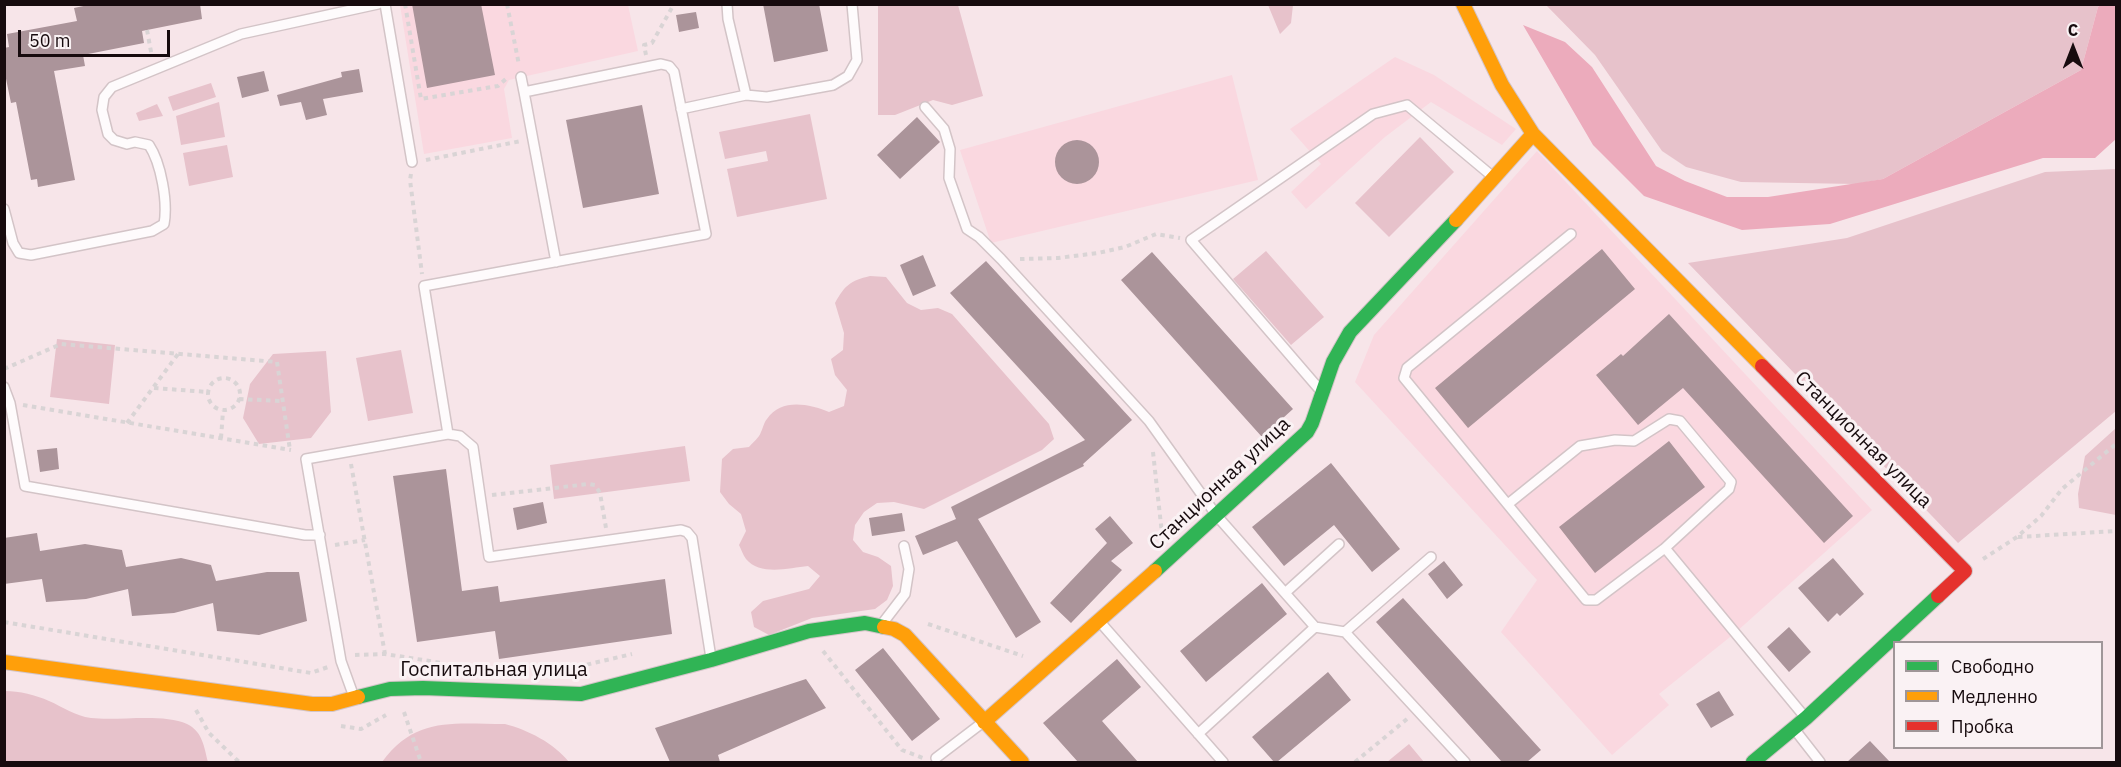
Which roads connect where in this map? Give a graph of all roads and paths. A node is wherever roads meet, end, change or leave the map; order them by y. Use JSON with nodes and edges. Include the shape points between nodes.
{"nodes":[{"id":1,"x":378,"y":4,"type":"edge"},
{"id":2,"x":385,"y":4,"type":"edge"},
{"id":3,"x":405,"y":4,"type":"edge"},
{"id":4,"x":507,"y":4,"type":"edge"},
{"id":5,"x":674,"y":4,"type":"edge"},
{"id":6,"x":728,"y":4,"type":"edge"},
{"id":7,"x":852,"y":4,"type":"edge"},
{"id":8,"x":1463,"y":4,"type":"edge"},
{"id":9,"x":147,"y":30,"type":"dead end"},
{"id":10,"x":649,"y":66,"type":"junction"},
{"id":11,"x":155,"y":70,"type":"junction"},
{"id":12,"x":520,"y":73,"type":"junction"},
{"id":13,"x":524,"y":92,"type":"junction"},
{"id":14,"x":746,"y":95,"type":"junction"},
{"id":15,"x":925,"y":107,"type":"dead end"},
{"id":16,"x":681,"y":109,"type":"junction"},
{"id":17,"x":1533,"y":134,"type":"junction"},
{"id":18,"x":533,"y":138,"type":"junction"},
{"id":19,"x":412,"y":162,"type":"junction"},
{"id":20,"x":1494,"y":179,"type":"junction"},
{"id":21,"x":4,"y":209,"type":"edge"},
{"id":22,"x":1571,"y":234,"type":"dead end"},
{"id":23,"x":1191,"y":240,"type":"junction"},
{"id":24,"x":1001,"y":259,"type":"junction"},
{"id":25,"x":556,"y":262,"type":"junction"},
{"id":26,"x":424,"y":286,"type":"junction"},
{"id":27,"x":179,"y":354,"type":"junction"},
{"id":28,"x":4,"y":369,"type":"edge"},
{"id":29,"x":4,"y":387,"type":"edge"},
{"id":30,"x":153,"y":388,"type":"junction"},
{"id":31,"x":208,"y":392,"type":"junction"},
{"id":32,"x":1322,"y":392,"type":"junction"},
{"id":33,"x":239,"y":399,"type":"junction"},
{"id":34,"x":282,"y":401,"type":"junction"},
{"id":35,"x":10,"y":403,"type":"junction"},
{"id":36,"x":223,"y":411,"type":"junction"},
{"id":37,"x":1149,"y":421,"type":"junction"},
{"id":38,"x":127,"y":423,"type":"junction"},
{"id":39,"x":448,"y":434,"type":"junction"},
{"id":40,"x":221,"y":438,"type":"junction"},
{"id":41,"x":2116,"y":444,"type":"edge"},
{"id":42,"x":349,"y":451,"type":"junction"},
{"id":43,"x":480,"y":497,"type":"junction"},
{"id":44,"x":1508,"y":504,"type":"junction"},
{"id":45,"x":1217,"y":516,"type":"junction"},
{"id":46,"x":2116,"y":531,"type":"edge"},
{"id":47,"x":320,"y":535,"type":"junction"},
{"id":48,"x":2017,"y":537,"type":"junction"},
{"id":49,"x":365,"y":540,"type":"junction"},
{"id":50,"x":608,"y":540,"type":"junction"},
{"id":51,"x":1339,"y":544,"type":"dead end"},
{"id":52,"x":904,"y":546,"type":"dead end"},
{"id":53,"x":322,"y":548,"type":"junction"},
{"id":54,"x":1665,"y":548,"type":"junction"},
{"id":55,"x":1431,"y":557,"type":"dead end"},
{"id":56,"x":1166,"y":561,"type":"junction"},
{"id":57,"x":1965,"y":571,"type":"junction"},
{"id":58,"x":1285,"y":593,"type":"junction"},
{"id":59,"x":1099,"y":620,"type":"junction"},
{"id":60,"x":926,"y":624,"type":"dead end"},
{"id":61,"x":880,"y":626,"type":"junction"},
{"id":62,"x":1315,"y":627,"type":"junction"},
{"id":63,"x":1345,"y":632,"type":"junction"},
{"id":64,"x":820,"y":647,"type":"dead end"},
{"id":65,"x":385,"y":654,"type":"dead end"},
{"id":66,"x":711,"y":660,"type":"junction"},
{"id":67,"x":4,"y":662,"type":"edge"},
{"id":68,"x":1049,"y":665,"type":"junction"},
{"id":69,"x":354,"y":700,"type":"junction"},
{"id":70,"x":194,"y":705,"type":"dead end"},
{"id":71,"x":403,"y":706,"type":"dead end"},
{"id":72,"x":1417,"y":710,"type":"junction"},
{"id":73,"x":1806,"y":718,"type":"junction"},
{"id":74,"x":984,"y":722,"type":"junction"},
{"id":75,"x":1794,"y":728,"type":"junction"},
{"id":76,"x":1198,"y":734,"type":"junction"},
{"id":77,"x":936,"y":758,"type":"joint"},
{"id":78,"x":238,"y":762,"type":"edge"},
{"id":79,"x":421,"y":762,"type":"edge"},
{"id":80,"x":1022,"y":762,"type":"edge"},
{"id":81,"x":1223,"y":762,"type":"edge"},
{"id":82,"x":1355,"y":762,"type":"edge"},
{"id":83,"x":1465,"y":762,"type":"edge"},
{"id":84,"x":1753,"y":762,"type":"edge"},
{"id":85,"x":1820,"y":762,"type":"edge"}],
"edges":[{"from":1,"to":11,"type":"lane","via":[[241,34]]},
{"from":2,"to":19,"type":"lane"},
{"from":3,"to":12,"type":"path","via":[[421,99],[498,86]]},
{"from":4,"to":12,"type":"path"},
{"from":5,"to":10,"type":"path","via":[[652,43],[644,45]]},
{"from":6,"to":14,"type":"lane"},
{"from":7,"to":14,"type":"lane","via":[[857,60],[848,76],[833,85],[767,98]]},
{"from":8,"to":17,"type":"street","name":"Станционная улица","via":[[1502,85]]},
{"from":9,"to":11,"type":"path"},
{"from":10,"to":13,"type":"lane"},
{"from":10,"to":16,"type":"lane","via":[[661,64],[674,72]]},
{"from":11,"to":21,"type":"lane","via":[[112,87],[102,110],[108,134],[114,140],[149,145],[156,156],[166,211],[164,224],[153,231],[31,255],[19,253],[13,243]]},
{"from":12,"to":13,"type":"lane"},
{"from":13,"to":18,"type":"lane"},
{"from":14,"to":16,"type":"lane"},
{"from":15,"to":24,"type":"lane","via":[[944,129],[950,149],[949,178],[967,229]]},
{"from":16,"to":25,"type":"lane","via":[[706,234]]},
{"from":17,"to":20,"type":"street","name":"Станционная улица"},
{"from":17,"to":57,"type":"street","name":"Станционная улица"},
{"from":18,"to":19,"type":"path"},
{"from":18,"to":25,"type":"lane"},
{"from":19,"to":26,"type":"path","via":[[410,180]]},
{"from":20,"to":23,"type":"lane","via":[[1407,105],[1373,114]]},
{"from":20,"to":32,"type":"street","name":"Станционная улица","via":[[1350,332],[1332,362]]},
{"from":22,"to":44,"type":"lane","via":[[1407,368],[1404,378]]},
{"from":23,"to":24,"type":"path","via":[[1156,234],[1098,253]]},
{"from":23,"to":32,"type":"lane"},
{"from":24,"to":37,"type":"lane"},
{"from":25,"to":26,"type":"lane"},
{"from":26,"to":39,"type":"lane"},
{"from":27,"to":28,"type":"path","via":[[61,344]]},
{"from":27,"to":30,"type":"path"},
{"from":27,"to":34,"type":"path","via":[[277,362]]},
{"from":29,"to":35,"type":"lane"},
{"from":30,"to":31,"type":"path"},
{"from":30,"to":38,"type":"path"},
{"from":31,"to":33,"type":"path","via":[[217,379],[227,378],[239,388]]},
{"from":31,"to":36,"type":"path","via":[[213,406]]},
{"from":32,"to":45,"type":"street","name":"Станционная улица","via":[[1307,432]]},
{"from":33,"to":34,"type":"path"},
{"from":33,"to":36,"type":"path","via":[[234,407]]},
{"from":34,"to":40,"type":"path","via":[[290,450]]},
{"from":35,"to":38,"type":"path"},
{"from":35,"to":47,"type":"lane","via":[[25,486]]},
{"from":36,"to":40,"type":"path"},
{"from":37,"to":45,"type":"lane"},
{"from":37,"to":56,"type":"path"},
{"from":38,"to":40,"type":"path"},
{"from":39,"to":42,"type":"lane"},
{"from":39,"to":43,"type":"lane","via":[[460,436],[472,447]]},
{"from":41,"to":48,"type":"path","via":[[2062,489],[2041,516]]},
{"from":42,"to":47,"type":"lane","via":[[306,459]]},
{"from":42,"to":49,"type":"path"},
{"from":43,"to":50,"type":"path","via":[[596,485]]},
{"from":43,"to":50,"type":"lane","via":[[489,557]]},
{"from":44,"to":54,"type":"lane","via":[[1586,600],[1596,600]]},
{"from":44,"to":54,"type":"lane","via":[[1580,446],[1635,441],[1669,419],[1680,421],[1731,482],[1729,489]]},
{"from":45,"to":56,"type":"street","name":"Станционная улица"},
{"from":45,"to":58,"type":"lane"},
{"from":46,"to":48,"type":"path"},
{"from":47,"to":53,"type":"lane"},
{"from":48,"to":57,"type":"path"},
{"from":49,"to":53,"type":"path"},
{"from":49,"to":65,"type":"path"},
{"from":50,"to":66,"type":"lane","via":[[687,532],[692,538]]},
{"from":51,"to":58,"type":"lane"},
{"from":52,"to":61,"type":"lane","via":[[909,569],[905,594]]},
{"from":53,"to":69,"type":"lane","via":[[341,661]]},
{"from":54,"to":73,"type":"lane"},
{"from":55,"to":63,"type":"lane"},
{"from":56,"to":59,"type":"street","name":"Станционная улица"},
{"from":57,"to":73,"type":"street"},
{"from":58,"to":62,"type":"lane"},
{"from":59,"to":68,"type":"street","name":"Станционная улица"},
{"from":59,"to":76,"type":"lane"},
{"from":60,"to":68,"type":"path"},
{"from":61,"to":66,"type":"street","name":"Госпитальная улица","via":[[858,624],[809,630]]},
{"from":61,"to":74,"type":"street","name":"Госпитальная улица","via":[[904,635]]},
{"from":62,"to":63,"type":"lane"},
{"from":62,"to":76,"type":"lane"},
{"from":63,"to":72,"type":"lane"},
{"from":64,"to":77,"type":"path","via":[[902,750],[921,758]]},
{"from":66,"to":69,"type":"street","name":"Госпитальная улица","via":[[581,694],[423,688],[390,690]]},
{"from":67,"to":69,"type":"street","name":"Госпитальная улица","via":[[312,704]]},
{"from":68,"to":74,"type":"street","name":"Станционная улица"},
{"from":70,"to":78,"type":"path","via":[[208,732]]},
{"from":71,"to":79,"type":"path"},
{"from":72,"to":82,"type":"path"},
{"from":72,"to":83,"type":"lane"},
{"from":73,"to":75,"type":"street"},
{"from":74,"to":77,"type":"lane"},
{"from":74,"to":80,"type":"street"},
{"from":75,"to":84,"type":"street"},
{"from":75,"to":85,"type":"lane"},
{"from":76,"to":81,"type":"lane"}]}
